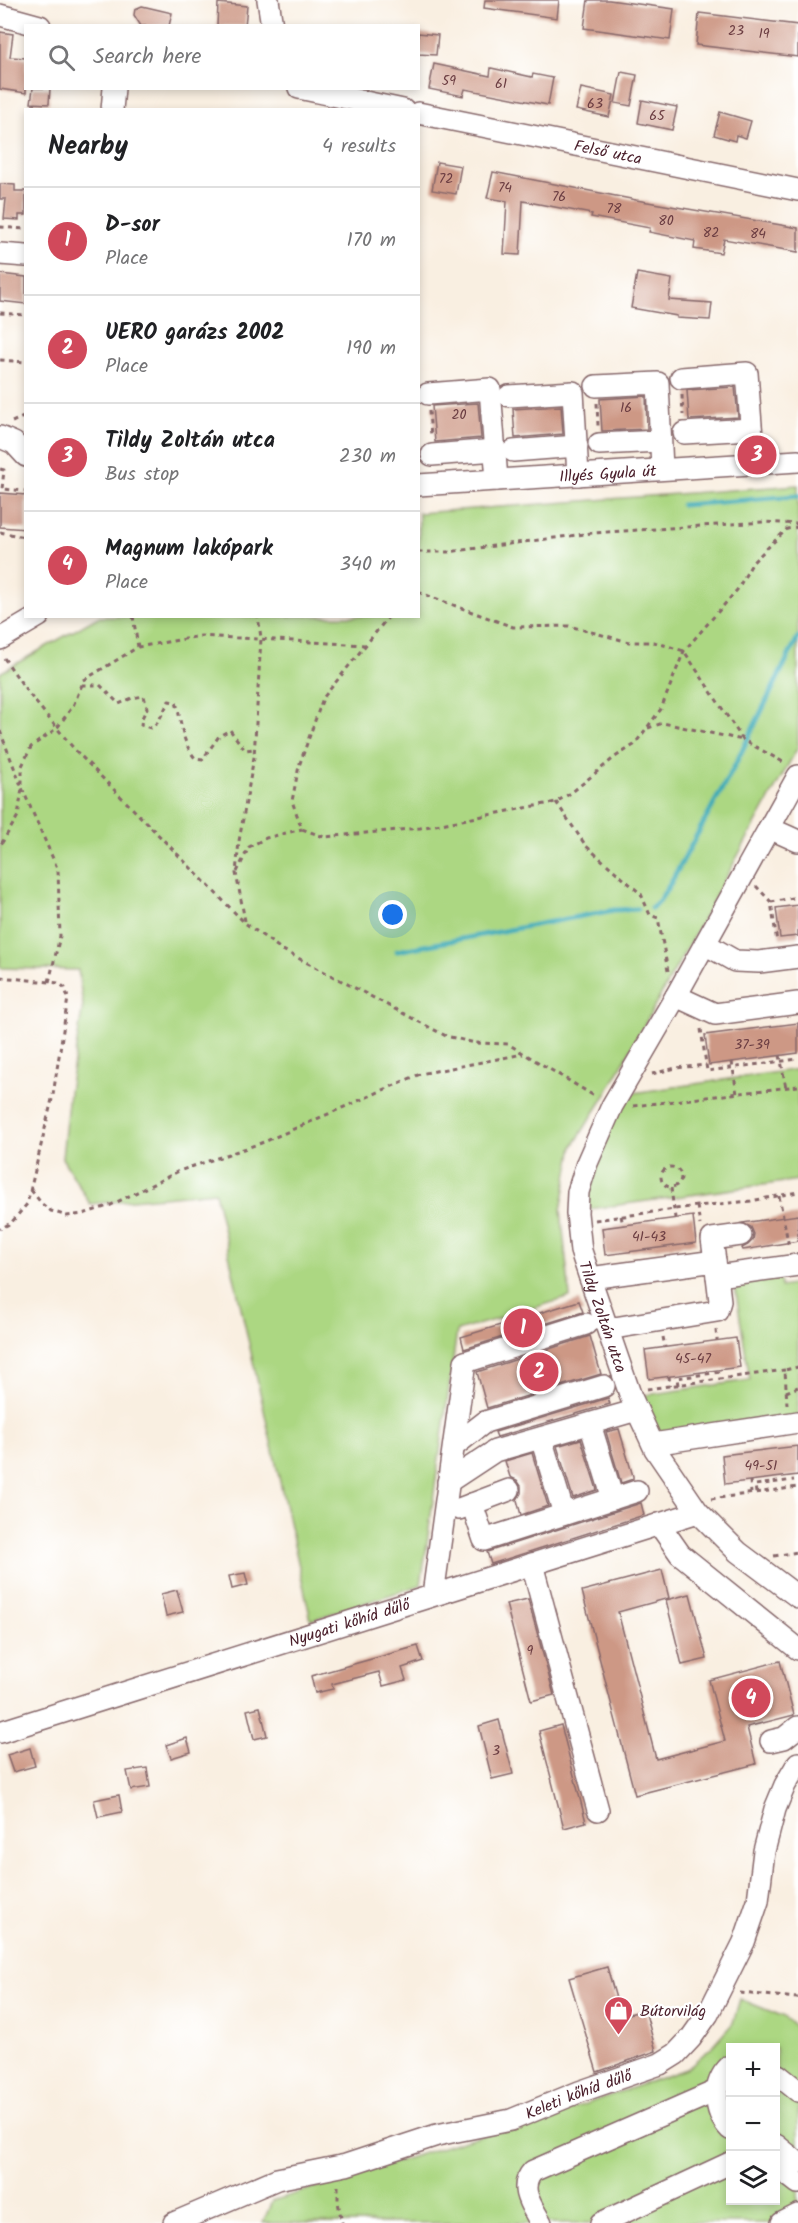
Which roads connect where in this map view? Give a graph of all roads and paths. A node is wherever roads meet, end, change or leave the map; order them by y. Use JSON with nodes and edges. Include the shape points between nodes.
{"nodes":[{"id":1,"x":268,"y":0,"type":"edge"},
{"id":2,"x":0,"y":15,"type":"edge"},
{"id":3,"x":33,"y":24,"type":"edge"},
{"id":4,"x":272,"y":24,"type":"edge"},
{"id":5,"x":114,"y":90,"type":"edge"},
{"id":6,"x":308,"y":90,"type":"edge"},
{"id":7,"x":112,"y":108,"type":"edge"},
{"id":8,"x":394,"y":108,"type":"edge"},
{"id":9,"x":420,"y":113,"type":"edge"},
{"id":10,"x":798,"y":190,"type":"edge"},
{"id":11,"x":0,"y":227,"type":"edge"},
{"id":12,"x":24,"y":229,"type":"edge"},
{"id":13,"x":0,"y":254,"type":"edge"},
{"id":14,"x":24,"y":256,"type":"edge"},
{"id":15,"x":0,"y":312,"type":"edge"},
{"id":16,"x":24,"y":315,"type":"edge"},
{"id":17,"x":0,"y":360,"type":"edge"},
{"id":18,"x":24,"y":363,"type":"edge"},
{"id":19,"x":681,"y":378,"type":"joint"},
{"id":20,"x":596,"y":386,"type":"joint"},
{"id":21,"x":428,"y":394,"type":"joint"},
{"id":22,"x":508,"y":396,"type":"dead end"},
{"id":23,"x":751,"y":429,"type":"junction"},
{"id":24,"x":684,"y":433,"type":"joint"},
{"id":25,"x":660,"y":441,"type":"junction"},
{"id":26,"x":599,"y":444,"type":"joint"},
{"id":27,"x":577,"y":446,"type":"junction"},
{"id":28,"x":504,"y":450,"type":"junction"},
{"id":29,"x":432,"y":455,"type":"joint"},
{"id":30,"x":798,"y":461,"type":"edge"},
{"id":31,"x":754,"y":464,"type":"junction"},
{"id":32,"x":0,"y":469,"type":"edge"},
{"id":33,"x":662,"y":469,"type":"junction"},
{"id":34,"x":579,"y":475,"type":"junction"},
{"id":35,"x":497,"y":480,"type":"junction"},
{"id":36,"x":420,"y":485,"type":"edge"},
{"id":37,"x":24,"y":491,"type":"edge"},
{"id":38,"x":798,"y":526,"type":"edge"},
{"id":39,"x":15,"y":528,"type":"dead end"},
{"id":40,"x":0,"y":532,"type":"edge"},
{"id":41,"x":14,"y":535,"type":"junction"},
{"id":42,"x":24,"y":537,"type":"edge"},
{"id":43,"x":420,"y":552,"type":"edge"},
{"id":44,"x":420,"y":593,"type":"edge"},
{"id":45,"x":36,"y":618,"type":"edge"},
{"id":46,"x":133,"y":618,"type":"edge"},
{"id":47,"x":258,"y":618,"type":"edge"},
{"id":48,"x":387,"y":618,"type":"edge"},
{"id":49,"x":261,"y":638,"type":"junction"},
{"id":50,"x":0,"y":639,"type":"edge"},
{"id":51,"x":366,"y":645,"type":"junction"},
{"id":52,"x":138,"y":647,"type":"junction"},
{"id":53,"x":0,"y":651,"type":"edge"},
{"id":54,"x":684,"y":651,"type":"junction"},
{"id":55,"x":82,"y":685,"type":"junction"},
{"id":56,"x":57,"y":728,"type":"junction"},
{"id":57,"x":648,"y":729,"type":"junction"},
{"id":58,"x":0,"y":731,"type":"edge"},
{"id":59,"x":745,"y":741,"type":"junction"},
{"id":60,"x":255,"y":749,"type":"junction"},
{"id":61,"x":793,"y":770,"type":"edge"},
{"id":62,"x":22,"y":788,"type":"junction"},
{"id":63,"x":556,"y":802,"type":"junction"},
{"id":64,"x":769,"y":828,"type":"junction"},
{"id":65,"x":302,"y":829,"type":"junction"},
{"id":66,"x":0,"y":834,"type":"edge"},
{"id":67,"x":8,"y":834,"type":"junction"},
{"id":68,"x":798,"y":841,"type":"edge"},
{"id":69,"x":0,"y":846,"type":"edge"},
{"id":70,"x":236,"y":873,"type":"junction"},
{"id":71,"x":755,"y":886,"type":"dead end"},
{"id":72,"x":798,"y":897,"type":"edge"},
{"id":73,"x":771,"y":902,"type":"junction"},
{"id":74,"x":245,"y":923,"type":"junction"},
{"id":75,"x":705,"y":944,"type":"junction"},
{"id":76,"x":777,"y":947,"type":"dead end"},
{"id":77,"x":798,"y":957,"type":"edge"},
{"id":78,"x":0,"y":977,"type":"edge"},
{"id":79,"x":49,"y":982,"type":"junction"},
{"id":80,"x":680,"y":990,"type":"junction"},
{"id":81,"x":798,"y":1003,"type":"edge"},
{"id":82,"x":698,"y":1007,"type":"junction"},
{"id":83,"x":524,"y":1054,"type":"junction"},
{"id":84,"x":780,"y":1055,"type":"dead end"},
{"id":85,"x":798,"y":1059,"type":"edge"},
{"id":86,"x":781,"y":1061,"type":"junction"},
{"id":87,"x":732,"y":1062,"type":"dead end"},
{"id":88,"x":706,"y":1065,"type":"junction"},
{"id":89,"x":734,"y":1068,"type":"junction"},
{"id":90,"x":647,"y":1076,"type":"dead end"},
{"id":91,"x":798,"y":1086,"type":"edge"},
{"id":92,"x":786,"y":1088,"type":"junction"},
{"id":93,"x":737,"y":1094,"type":"junction"},
{"id":94,"x":612,"y":1106,"type":"junction"},
{"id":95,"x":671,"y":1188,"type":"junction"},
{"id":96,"x":31,"y":1190,"type":"junction"},
{"id":97,"x":798,"y":1192,"type":"edge"},
{"id":98,"x":779,"y":1196,"type":"junction"},
{"id":99,"x":674,"y":1209,"type":"junction"},
{"id":100,"x":621,"y":1216,"type":"junction"},
{"id":101,"x":675,"y":1218,"type":"dead end"},
{"id":102,"x":590,"y":1220,"type":"dead end"},
{"id":103,"x":622,"y":1225,"type":"dead end"},
{"id":104,"x":0,"y":1229,"type":"edge"},
{"id":105,"x":741,"y":1235,"type":"dead end"},
{"id":106,"x":795,"y":1265,"type":"edge"},
{"id":107,"x":716,"y":1268,"type":"junction"},
{"id":108,"x":590,"y":1278,"type":"junction"},
{"id":109,"x":586,"y":1324,"type":"dead end"},
{"id":110,"x":716,"y":1328,"type":"dead end"},
{"id":111,"x":608,"y":1329,"type":"junction"},
{"id":112,"x":663,"y":1335,"type":"dead end"},
{"id":113,"x":717,"y":1340,"type":"dead end"},
{"id":114,"x":665,"y":1347,"type":"dead end"},
{"id":115,"x":798,"y":1367,"type":"edge"},
{"id":116,"x":669,"y":1376,"type":"dead end"},
{"id":117,"x":722,"y":1378,"type":"dead end"},
{"id":118,"x":678,"y":1385,"type":"dead end"},
{"id":119,"x":604,"y":1386,"type":"dead end"},
{"id":120,"x":670,"y":1386,"type":"dead end"},
{"id":121,"x":798,"y":1387,"type":"edge"},
{"id":122,"x":786,"y":1392,"type":"junction"},
{"id":123,"x":637,"y":1410,"type":"junction"},
{"id":124,"x":793,"y":1423,"type":"edge"},
{"id":125,"x":590,"y":1424,"type":"junction"},
{"id":126,"x":541,"y":1438,"type":"junction"},
{"id":127,"x":653,"y":1444,"type":"junction"},
{"id":128,"x":454,"y":1446,"type":"junction"},
{"id":129,"x":750,"y":1481,"type":"dead end"},
{"id":130,"x":448,"y":1482,"type":"junction"},
{"id":131,"x":797,"y":1487,"type":"edge"},
{"id":132,"x":509,"y":1490,"type":"dead end"},
{"id":133,"x":637,"y":1491,"type":"dead end"},
{"id":134,"x":754,"y":1493,"type":"junction"},
{"id":135,"x":613,"y":1499,"type":"junction"},
{"id":136,"x":472,"y":1504,"type":"junction"},
{"id":137,"x":702,"y":1506,"type":"junction"},
{"id":138,"x":564,"y":1514,"type":"junction"},
{"id":139,"x":444,"y":1515,"type":"junction"},
{"id":140,"x":659,"y":1524,"type":"junction"},
{"id":141,"x":798,"y":1552,"type":"edge"},
{"id":142,"x":763,"y":1557,"type":"dead end"},
{"id":143,"x":532,"y":1564,"type":"junction"},
{"id":144,"x":433,"y":1595,"type":"junction"},
{"id":145,"x":798,"y":1597,"type":"edge"},
{"id":146,"x":798,"y":1649,"type":"edge"},
{"id":147,"x":798,"y":1727,"type":"edge"},
{"id":148,"x":0,"y":1732,"type":"edge"},
{"id":149,"x":771,"y":1741,"type":"dead end"},
{"id":150,"x":798,"y":1763,"type":"edge"},
{"id":151,"x":598,"y":1810,"type":"dead end"},
{"id":152,"x":737,"y":1993,"type":"dead end"},
{"id":153,"x":798,"y":1998,"type":"edge"},
{"id":154,"x":780,"y":2064,"type":"edge"},
{"id":155,"x":726,"y":2071,"type":"edge"},
{"id":156,"x":798,"y":2076,"type":"edge"},
{"id":157,"x":780,"y":2077,"type":"edge"},
{"id":158,"x":716,"y":2091,"type":"junction"},
{"id":159,"x":798,"y":2091,"type":"edge"},
{"id":160,"x":726,"y":2123,"type":"edge"},
{"id":161,"x":780,"y":2149,"type":"edge"},
{"id":162,"x":791,"y":2161,"type":"edge"},
{"id":163,"x":726,"y":2165,"type":"edge"},
{"id":164,"x":340,"y":2166,"type":"junction"},
{"id":165,"x":798,"y":2183,"type":"edge"},
{"id":166,"x":798,"y":2216,"type":"edge"},
{"id":167,"x":174,"y":2223,"type":"edge"},
{"id":168,"x":342,"y":2223,"type":"edge"},
{"id":169,"x":541,"y":2223,"type":"edge"},
{"id":170,"x":601,"y":2223,"type":"edge"},
{"id":171,"x":782,"y":2223,"type":"edge"}],
"edges":[{"from":1,"to":4,"type":"street"},
{"from":2,"to":3,"type":"street"},
{"from":5,"to":7,"type":"street"},
{"from":6,"to":8,"type":"street"},
{"from":9,"to":10,"type":"street","name":"Felső utca"},
{"from":11,"to":12,"type":"path"},
{"from":13,"to":14,"type":"street"},
{"from":15,"to":16,"type":"path"},
{"from":17,"to":18,"type":"path"},
{"from":19,"to":23,"type":"street","via":[[747,373]]},
{"from":19,"to":24,"type":"path"},
{"from":20,"to":25,"type":"street","via":[[658,383]]},
{"from":20,"to":26,"type":"path"},
{"from":21,"to":28,"type":"street","via":[[490,389]]},
{"from":21,"to":29,"type":"path"},
{"from":22,"to":27,"type":"street","via":[[573,392]]},
{"from":23,"to":24,"type":"street"},
{"from":23,"to":31,"type":"street"},
{"from":25,"to":26,"type":"street"},
{"from":25,"to":33,"type":"street"},
{"from":27,"to":28,"type":"street"},
{"from":27,"to":34,"type":"street"},
{"from":28,"to":29,"type":"street"},
{"from":28,"to":35,"type":"street"},
{"from":30,"to":31,"type":"street","name":"Illyés Gyula út"},
{"from":31,"to":33,"type":"street","name":"Illyés Gyula út"},
{"from":32,"to":37,"type":"path","via":[[4,470],[2,489]]},
{"from":33,"to":34,"type":"street","name":"Illyés Gyula út"},
{"from":34,"to":35,"type":"street","name":"Illyés Gyula út"},
{"from":35,"to":36,"type":"street","name":"Illyés Gyula út"},
{"from":38,"to":43,"type":"path","via":[[764,522],[592,533],[448,552]]},
{"from":38,"to":54,"type":"path","via":[[787,529],[753,562],[736,590]]},
{"from":39,"to":41,"type":"path"},
{"from":40,"to":41,"type":"path"},
{"from":41,"to":42,"type":"path"},
{"from":44,"to":54,"type":"path","via":[[513,627],[569,626]]},
{"from":45,"to":50,"type":"street"},
{"from":46,"to":52,"type":"path"},
{"from":47,"to":49,"type":"path"},
{"from":48,"to":51,"type":"path"},
{"from":49,"to":51,"type":"path"},
{"from":49,"to":52,"type":"path","via":[[201,636]]},
{"from":49,"to":60,"type":"path"},
{"from":51,"to":65,"type":"path","via":[[323,698],[299,766],[292,801]]},
{"from":52,"to":55,"type":"path","via":[[84,680]]},
{"from":53,"to":56,"type":"path"},
{"from":54,"to":57,"type":"path","via":[[661,709]]},
{"from":54,"to":59,"type":"path"},
{"from":55,"to":56,"type":"path"},
{"from":55,"to":60,"type":"path","via":[[100,685],[119,704],[144,696],[147,708],[141,725],[151,728],[169,701],[176,702],[182,736],[195,758],[203,759],[219,736],[230,730],[245,750]]},
{"from":56,"to":62,"type":"path","via":[[31,747],[22,766]]},
{"from":56,"to":74,"type":"path"},
{"from":57,"to":59,"type":"path","via":[[663,723]]},
{"from":57,"to":63,"type":"path","via":[[634,745]]},
{"from":58,"to":62,"type":"path"},
{"from":59,"to":61,"type":"path"},
{"from":60,"to":70,"type":"path"},
{"from":61,"to":64,"type":"street","name":"Tildy Zoltán utca"},
{"from":62,"to":67,"type":"path","via":[[18,816]]},
{"from":62,"to":79,"type":"path","via":[[58,870],[60,936]]},
{"from":63,"to":65,"type":"path","via":[[420,828],[324,837]]},
{"from":63,"to":80,"type":"path","via":[[586,846],[641,894],[650,915],[658,918],[668,971]]},
{"from":64,"to":68,"type":"street"},
{"from":64,"to":75,"type":"street","name":"Tildy Zoltán utca"},
{"from":65,"to":70,"type":"path","via":[[266,838],[249,847]]},
{"from":66,"to":67,"type":"path"},
{"from":67,"to":69,"type":"path"},
{"from":70,"to":74,"type":"path"},
{"from":71,"to":73,"type":"path"},
{"from":72,"to":73,"type":"path"},
{"from":73,"to":76,"type":"path"},
{"from":74,"to":83,"type":"path","via":[[281,949],[446,1036],[508,1044]]},
{"from":75,"to":77,"type":"street","via":[[735,962]]},
{"from":75,"to":80,"type":"street","name":"Tildy Zoltán utca"},
{"from":78,"to":79,"type":"path"},
{"from":79,"to":96,"type":"path","via":[[65,988],[68,998],[53,1095]]},
{"from":80,"to":82,"type":"street"},
{"from":80,"to":94,"type":"street","name":"Tildy Zoltán utca"},
{"from":81,"to":82,"type":"street","via":[[715,1014]]},
{"from":82,"to":88,"type":"path"},
{"from":83,"to":94,"type":"path"},
{"from":83,"to":96,"type":"path","via":[[420,1074],[83,1214],[67,1216],[51,1211]]},
{"from":84,"to":86,"type":"path"},
{"from":85,"to":86,"type":"path"},
{"from":86,"to":89,"type":"path"},
{"from":86,"to":92,"type":"path"},
{"from":87,"to":89,"type":"path"},
{"from":88,"to":89,"type":"path","via":[[707,1071]]},
{"from":88,"to":90,"type":"path"},
{"from":89,"to":93,"type":"path"},
{"from":91,"to":92,"type":"path"},
{"from":92,"to":93,"type":"path"},
{"from":93,"to":94,"type":"path"},
{"from":94,"to":108,"type":"street","name":"Tildy Zoltán utca","via":[[578,1192],[576,1213],[581,1251]]},
{"from":95,"to":95,"type":"path","via":[[679,1183],[681,1174],[670,1167],[660,1176],[663,1185]]},
{"from":95,"to":99,"type":"path"},
{"from":96,"to":104,"type":"path","via":[[27,1204],[11,1223]]},
{"from":97,"to":98,"type":"path"},
{"from":98,"to":99,"type":"path"},
{"from":98,"to":106,"type":"path"},
{"from":99,"to":100,"type":"path"},
{"from":99,"to":101,"type":"path"},
{"from":100,"to":102,"type":"path"},
{"from":100,"to":103,"type":"path"},
{"from":105,"to":107,"type":"street","via":[[712,1239]]},
{"from":106,"to":107,"type":"street"},
{"from":107,"to":108,"type":"street"},
{"from":107,"to":111,"type":"street","via":[[720,1301],[717,1311]]},
{"from":108,"to":111,"type":"street","name":"Tildy Zoltán utca"},
{"from":109,"to":128,"type":"street","via":[[465,1362]]},
{"from":110,"to":113,"type":"path"},
{"from":111,"to":123,"type":"street","name":"Tildy Zoltán utca"},
{"from":112,"to":114,"type":"path"},
{"from":115,"to":122,"type":"path","via":[[785,1370]]},
{"from":116,"to":120,"type":"path"},
{"from":117,"to":118,"type":"path","via":[[720,1370],[677,1378]]},
{"from":119,"to":128,"type":"street","via":[[485,1422]]},
{"from":121,"to":122,"type":"path"},
{"from":122,"to":124,"type":"path"},
{"from":123,"to":125,"type":"street"},
{"from":123,"to":127,"type":"street","name":"Tildy Zoltán utca"},
{"from":124,"to":127,"type":"street"},
{"from":125,"to":126,"type":"street"},
{"from":125,"to":135,"type":"street"},
{"from":126,"to":130,"type":"street","via":[[495,1451]]},
{"from":126,"to":138,"type":"street"},
{"from":127,"to":137,"type":"street","name":"Tildy Zoltán utca"},
{"from":128,"to":130,"type":"street"},
{"from":129,"to":134,"type":"path"},
{"from":130,"to":139,"type":"street"},
{"from":131,"to":134,"type":"path"},
{"from":131,"to":134,"type":"path","via":[[794,1478],[755,1485]]},
{"from":132,"to":136,"type":"street"},
{"from":133,"to":135,"type":"street"},
{"from":134,"to":137,"type":"path"},
{"from":135,"to":138,"type":"street"},
{"from":136,"to":138,"type":"street","via":[[484,1540]]},
{"from":136,"to":139,"type":"street"},
{"from":137,"to":140,"type":"street","name":"Nyugati kőhíd dűlő"},
{"from":137,"to":145,"type":"street","name":"Tildy Zoltán utca","via":[[738,1552]]},
{"from":139,"to":144,"type":"street"},
{"from":140,"to":143,"type":"street","name":"Nyugati kőhíd dűlő"},
{"from":140,"to":146,"type":"street","via":[[680,1554]]},
{"from":141,"to":142,"type":"path"},
{"from":143,"to":144,"type":"street","name":"Nyugati kőhíd dűlő"},
{"from":143,"to":151,"type":"street"},
{"from":144,"to":148,"type":"street","name":"Nyugati kőhíd dűlő"},
{"from":147,"to":149,"type":"street","via":[[784,1738]]},
{"from":150,"to":164,"type":"street","name":"Keleti kőhíd dűlő","via":[[775,1809],[764,1851],[758,1901],[744,1942],[708,2014],[676,2054],[660,2064],[511,2120],[437,2135]]},
{"from":152,"to":153,"type":"path"},
{"from":154,"to":156,"type":"street"},
{"from":155,"to":158,"type":"street"},
{"from":157,"to":159,"type":"street"},
{"from":158,"to":160,"type":"street"},
{"from":158,"to":169,"type":"street","via":[[533,2171],[526,2182],[526,2194]]},
{"from":161,"to":162,"type":"street"},
{"from":162,"to":165,"type":"street"},
{"from":163,"to":170,"type":"street"},
{"from":164,"to":167,"type":"street","name":"Keleti kőhíd dűlő","via":[[278,2179]]},
{"from":164,"to":168,"type":"path","via":[[338,2202]]},
{"from":166,"to":171,"type":"street"}]}
